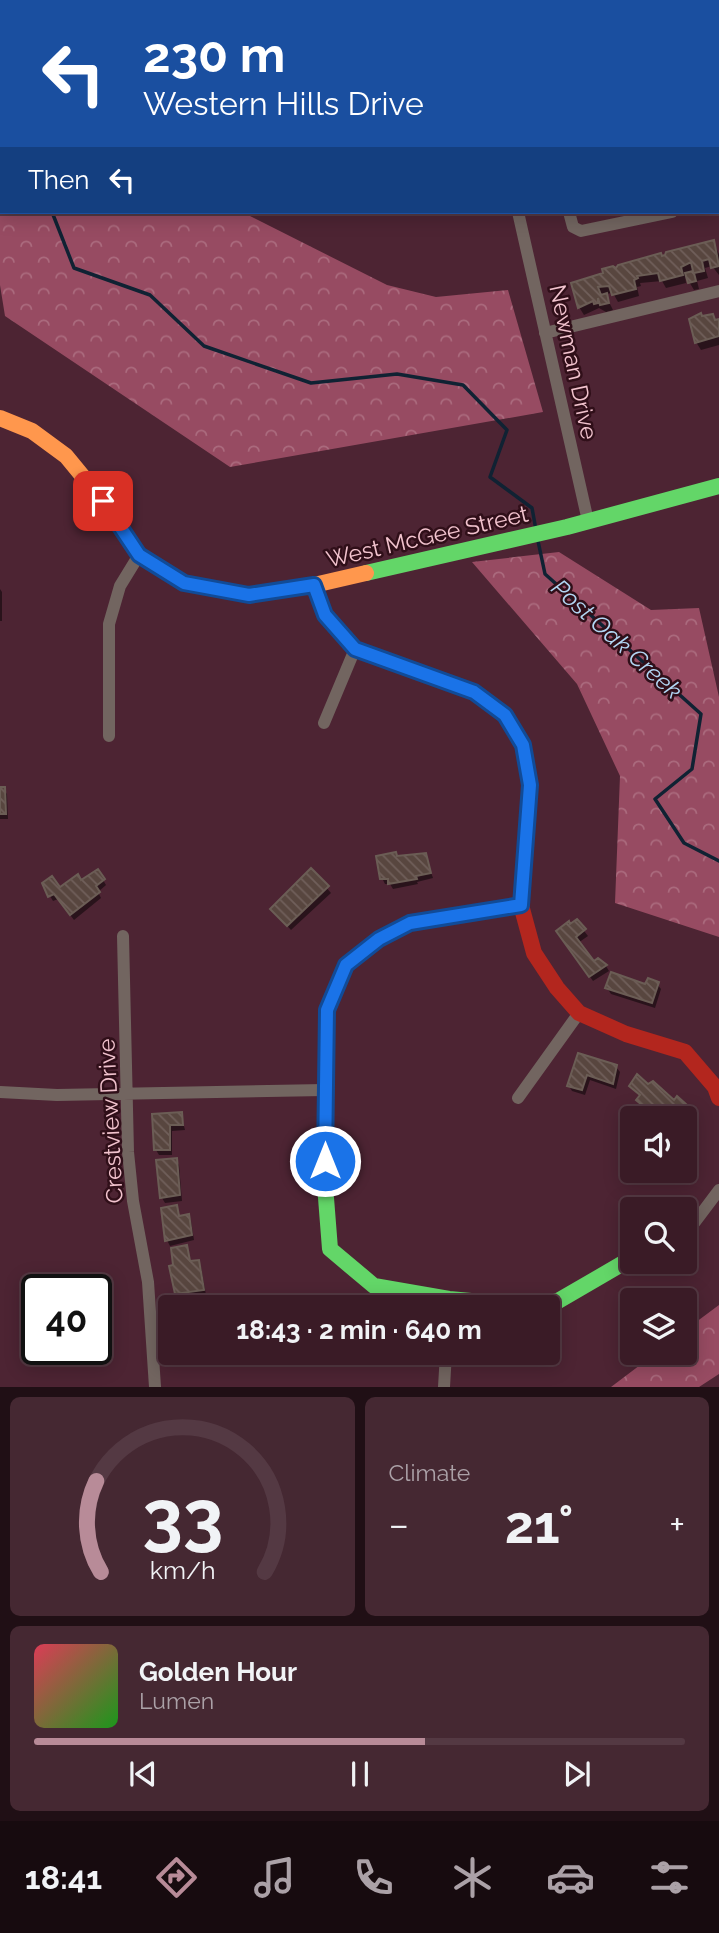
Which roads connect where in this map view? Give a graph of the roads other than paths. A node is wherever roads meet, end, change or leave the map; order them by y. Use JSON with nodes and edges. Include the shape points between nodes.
{"nodes":[{"id":1,"x":518,"y":214,"type":"edge"},
{"id":2,"x":570,"y":214,"type":"edge"},
{"id":3,"x":662,"y":214,"type":"edge"},
{"id":4,"x":719,"y":291,"type":"edge"},
{"id":5,"x":545,"y":333,"type":"junction"},
{"id":6,"x":0,"y":418,"type":"edge"},
{"id":7,"x":719,"y":486,"type":"edge"},
{"id":8,"x":588,"y":522,"type":"junction"},
{"id":9,"x":139,"y":555,"type":"junction"},
{"id":10,"x":314,"y":585,"type":"junction"},
{"id":11,"x":355,"y":649,"type":"junction"},
{"id":12,"x":324,"y":723,"type":"dead end"},
{"id":13,"x":109,"y":736,"type":"dead end"},
{"id":14,"x":521,"y":905,"type":"junction"},
{"id":15,"x":123,"y":936,"type":"dead end"},
{"id":16,"x":579,"y":1013,"type":"junction"},
{"id":17,"x":324,"y":1090,"type":"junction"},
{"id":18,"x":0,"y":1092,"type":"edge"},
{"id":19,"x":128,"y":1094,"type":"junction"},
{"id":20,"x":518,"y":1098,"type":"dead end"},
{"id":21,"x":719,"y":1098,"type":"edge"},
{"id":22,"x":719,"y":1190,"type":"edge"},
{"id":23,"x":697,"y":1219,"type":"edge"},
{"id":24,"x":620,"y":1265,"type":"edge"},
{"id":25,"x":413,"y":1295,"type":"edge"},
{"id":26,"x":560,"y":1300,"type":"edge"},
{"id":27,"x":445,"y":1365,"type":"edge"},
{"id":28,"x":155,"y":1387,"type":"edge"},
{"id":29,"x":444,"y":1387,"type":"edge"}],
"edges":[{"from":1,"to":5,"type":"street","name":"Newman Drive"},
{"from":2,"to":3,"type":"street","via":[[573,228],[581,231]]},
{"from":4,"to":5,"type":"street"},
{"from":5,"to":8,"type":"street","name":"Newman Drive"},
{"from":6,"to":9,"type":"street","name":"West McGee Street","via":[[32,431],[66,456]]},
{"from":7,"to":8,"type":"street","name":"West McGee Street"},
{"from":8,"to":10,"type":"street","name":"West McGee Street"},
{"from":9,"to":10,"type":"street","name":"West McGee Street","via":[[184,583],[249,595]]},
{"from":9,"to":13,"type":"street","via":[[120,586],[108,624]]},
{"from":10,"to":11,"type":"street","via":[[325,615]]},
{"from":11,"to":12,"type":"street"},
{"from":11,"to":14,"type":"street","via":[[474,692],[505,715],[523,745],[530,785]]},
{"from":14,"to":16,"type":"street","via":[[534,953]]},
{"from":14,"to":17,"type":"street","via":[[410,923],[379,939],[346,965],[327,1010]]},
{"from":15,"to":19,"type":"street","name":"Crestview Drive"},
{"from":16,"to":20,"type":"street"},
{"from":16,"to":21,"type":"street","via":[[685,1052]]},
{"from":17,"to":19,"type":"street"},
{"from":17,"to":25,"type":"street","via":[[330,1249],[374,1286]]},
{"from":18,"to":19,"type":"street"},
{"from":19,"to":28,"type":"street","name":"Crestview Drive","via":[[128,1152],[148,1282]]},
{"from":22,"to":23,"type":"street"},
{"from":24,"to":26,"type":"street"},
{"from":27,"to":29,"type":"street"}]}
